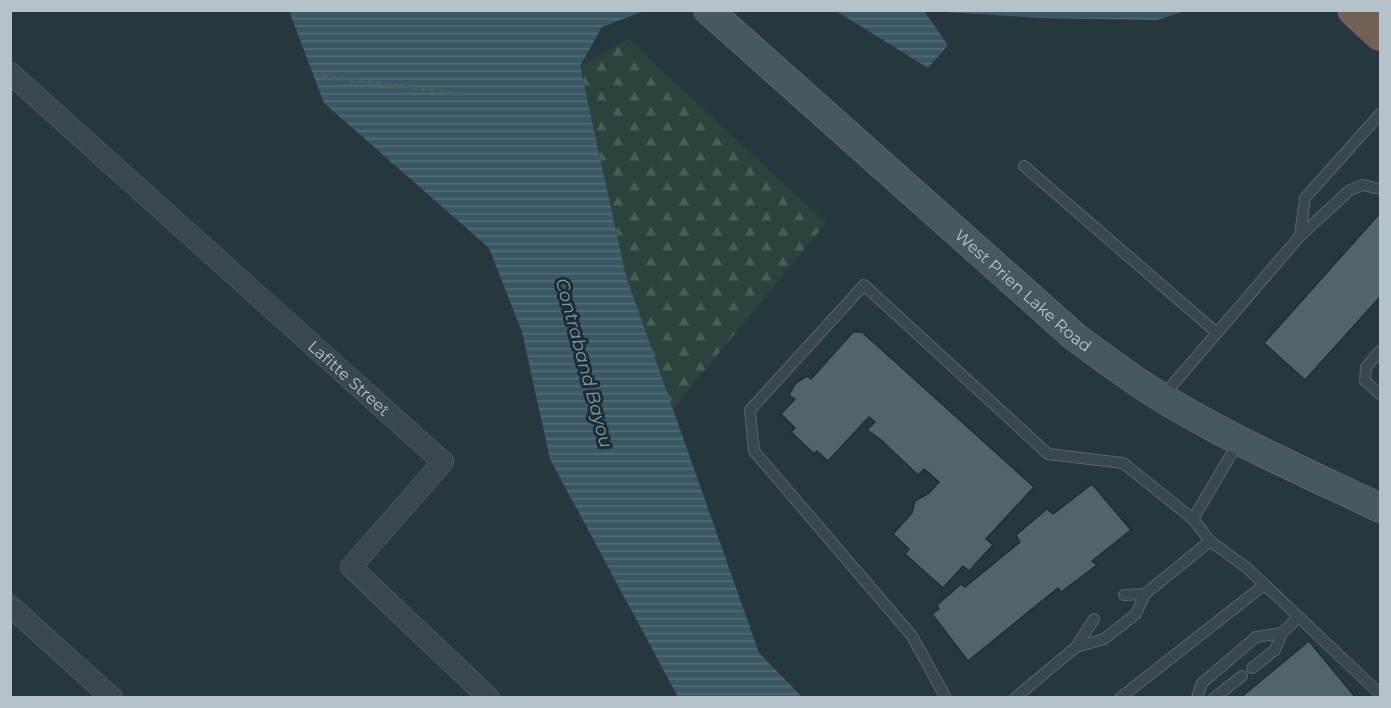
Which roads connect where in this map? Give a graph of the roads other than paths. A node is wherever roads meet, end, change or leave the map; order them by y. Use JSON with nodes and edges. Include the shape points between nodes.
{"nodes":[{"id":1,"x":708,"y":10,"type":"edge"},
{"id":2,"x":1354,"y":10,"type":"edge"},
{"id":3,"x":1380,"y":34,"type":"edge"},
{"id":4,"x":10,"y":73,"type":"edge"},
{"id":5,"x":1380,"y":114,"type":"edge"},
{"id":6,"x":1024,"y":166,"type":"dead end"},
{"id":7,"x":1380,"y":189,"type":"edge"},
{"id":8,"x":1300,"y":236,"type":"junction"},
{"id":9,"x":1217,"y":333,"type":"junction"},
{"id":10,"x":1380,"y":351,"type":"edge"},
{"id":11,"x":1380,"y":394,"type":"edge"},
{"id":12,"x":1162,"y":397,"type":"junction"},
{"id":13,"x":1240,"y":440,"type":"junction"},
{"id":14,"x":1380,"y":508,"type":"edge"},
{"id":15,"x":1193,"y":519,"type":"junction"},
{"id":16,"x":1210,"y":541,"type":"junction"},
{"id":17,"x":1264,"y":585,"type":"junction"},
{"id":18,"x":1145,"y":594,"type":"junction"},
{"id":19,"x":1124,"y":595,"type":"dead end"},
{"id":20,"x":10,"y":606,"type":"edge"},
{"id":21,"x":1299,"y":617,"type":"junction"},
{"id":22,"x":1094,"y":619,"type":"dead end"},
{"id":23,"x":1282,"y":633,"type":"junction"},
{"id":24,"x":1076,"y":647,"type":"junction"},
{"id":25,"x":1252,"y":668,"type":"dead end"},
{"id":26,"x":1242,"y":676,"type":"dead end"},
{"id":27,"x":1380,"y":694,"type":"edge"},
{"id":28,"x":112,"y":698,"type":"edge"},
{"id":29,"x":489,"y":698,"type":"edge"},
{"id":30,"x":946,"y":698,"type":"edge"},
{"id":31,"x":1016,"y":698,"type":"edge"},
{"id":32,"x":1120,"y":698,"type":"edge"},
{"id":33,"x":1197,"y":698,"type":"edge"},
{"id":34,"x":1214,"y":698,"type":"edge"}],
"edges":[{"from":1,"to":12,"type":"street","name":"West Prien Lake Road","via":[[1075,337]]},
{"from":2,"to":3,"type":"highway"},
{"from":4,"to":29,"type":"street","name":"Lafitte Street","via":[[443,462],[351,567]]},
{"from":5,"to":8,"type":"lane","via":[[1305,198]]},
{"from":6,"to":9,"type":"lane"},
{"from":7,"to":8,"type":"lane","via":[[1362,185],[1350,190]]},
{"from":8,"to":9,"type":"lane"},
{"from":9,"to":12,"type":"lane"},
{"from":10,"to":11,"type":"lane","via":[[1365,367],[1365,381]]},
{"from":12,"to":13,"type":"street","name":"West Prien Lake Road"},
{"from":13,"to":14,"type":"street","name":"West Prien Lake Road"},
{"from":13,"to":15,"type":"lane"},
{"from":15,"to":16,"type":"lane"},
{"from":15,"to":30,"type":"lane","via":[[1123,463],[1048,454],[864,285],[750,410],[754,451],[912,636]]},
{"from":16,"to":17,"type":"lane"},
{"from":16,"to":18,"type":"lane"},
{"from":17,"to":21,"type":"lane"},
{"from":17,"to":32,"type":"lane"},
{"from":18,"to":19,"type":"lane"},
{"from":18,"to":24,"type":"lane","via":[[1136,614],[1104,639]]},
{"from":20,"to":28,"type":"street"},
{"from":21,"to":23,"type":"lane"},
{"from":21,"to":27,"type":"lane"},
{"from":22,"to":24,"type":"lane"},
{"from":23,"to":25,"type":"lane","via":[[1275,650]]},
{"from":23,"to":33,"type":"lane","via":[[1256,637],[1202,683]]},
{"from":24,"to":31,"type":"lane"},
{"from":26,"to":34,"type":"lane"}]}
